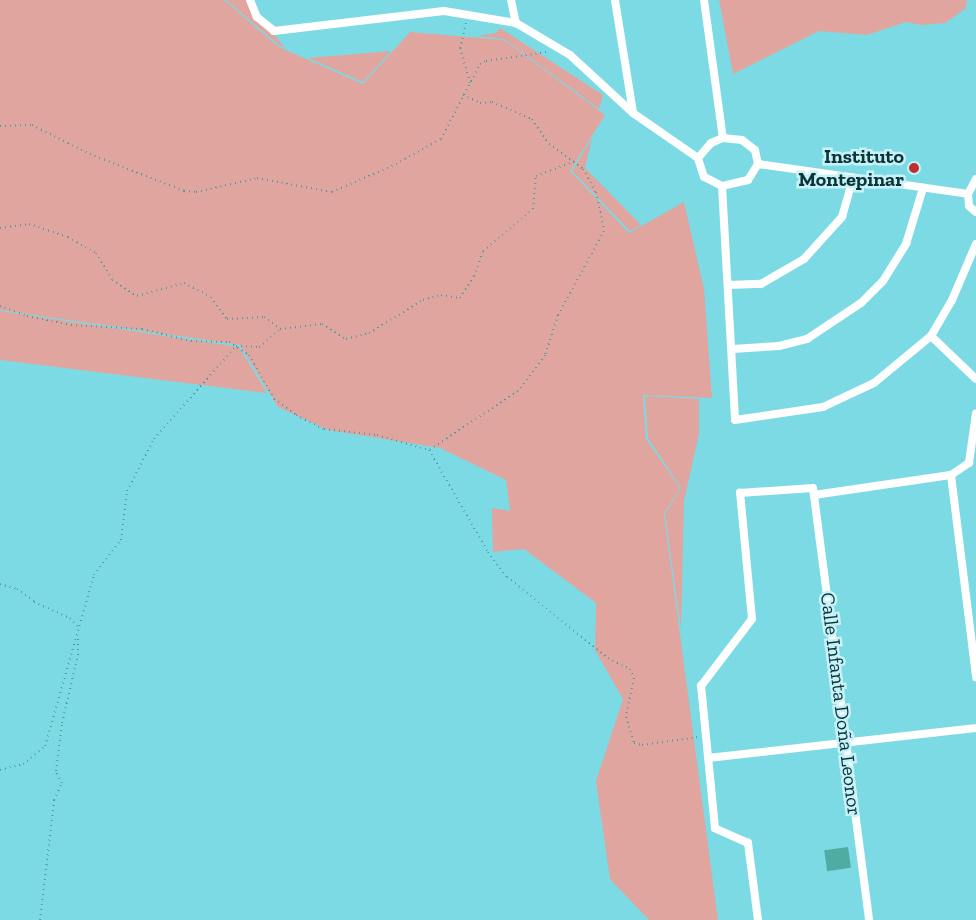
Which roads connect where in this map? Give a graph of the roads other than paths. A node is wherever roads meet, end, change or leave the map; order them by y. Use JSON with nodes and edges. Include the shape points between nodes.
{"nodes":[{"id":1,"x":250,"y":0,"type":"edge"},
{"id":2,"x":511,"y":0,"type":"edge"},
{"id":3,"x":616,"y":0,"type":"edge"},
{"id":4,"x":704,"y":0,"type":"edge"},
{"id":5,"x":516,"y":23,"type":"junction"},
{"id":6,"x":633,"y":113,"type":"junction"},
{"id":7,"x":723,"y":138,"type":"junction"},
{"id":8,"x":698,"y":158,"type":"junction"},
{"id":9,"x":758,"y":164,"type":"junction"},
{"id":10,"x":853,"y":178,"type":"junction"},
{"id":11,"x":976,"y":179,"type":"edge"},
{"id":12,"x":722,"y":186,"type":"junction"},
{"id":13,"x":923,"y":188,"type":"junction"},
{"id":14,"x":968,"y":194,"type":"junction"},
{"id":15,"x":976,"y":212,"type":"edge"},
{"id":16,"x":976,"y":244,"type":"edge"},
{"id":17,"x":728,"y":285,"type":"junction"},
{"id":18,"x":931,"y":336,"type":"junction"},
{"id":19,"x":732,"y":350,"type":"junction"},
{"id":20,"x":976,"y":379,"type":"edge"},
{"id":21,"x":976,"y":413,"type":"edge"},
{"id":22,"x":951,"y":475,"type":"junction"},
{"id":23,"x":814,"y":491,"type":"junction"},
{"id":24,"x":976,"y":678,"type":"edge"},
{"id":25,"x":976,"y":728,"type":"edge"},
{"id":26,"x":846,"y":743,"type":"junction"},
{"id":27,"x":708,"y":758,"type":"junction"},
{"id":28,"x":758,"y":920,"type":"edge"},
{"id":29,"x":869,"y":920,"type":"edge"}],
"edges":[{"from":1,"to":5,"type":"street","via":[[257,17],[274,31],[444,11]]},
{"from":2,"to":5,"type":"street"},
{"from":3,"to":6,"type":"street"},
{"from":4,"to":7,"type":"street"},
{"from":5,"to":6,"type":"street","via":[[561,50]]},
{"from":6,"to":8,"type":"street"},
{"from":7,"to":8,"type":"street","via":[[710,143]]},
{"from":7,"to":9,"type":"street","via":[[742,140],[755,150]]},
{"from":8,"to":12,"type":"street","via":[[704,177]]},
{"from":9,"to":10,"type":"street"},
{"from":9,"to":12,"type":"street","via":[[748,180]]},
{"from":10,"to":13,"type":"street"},
{"from":10,"to":17,"type":"street","via":[[842,217],[804,259],[761,284]]},
{"from":11,"to":14,"type":"street"},
{"from":12,"to":17,"type":"street"},
{"from":13,"to":14,"type":"street"},
{"from":13,"to":19,"type":"street","via":[[906,244],[883,281],[861,303],[807,339],[780,346]]},
{"from":14,"to":15,"type":"street","via":[[969,206]]},
{"from":16,"to":18,"type":"street","via":[[952,300]]},
{"from":17,"to":19,"type":"street"},
{"from":18,"to":19,"type":"street","via":[[874,383],[823,407],[736,420]]},
{"from":18,"to":20,"type":"street"},
{"from":21,"to":22,"type":"street","via":[[969,463]]},
{"from":22,"to":23,"type":"street"},
{"from":22,"to":24,"type":"street"},
{"from":23,"to":26,"type":"street","name":"Calle Infanta Doña Leonor"},
{"from":23,"to":27,"type":"street","via":[[740,493],[752,619],[701,686]]},
{"from":25,"to":26,"type":"street"},
{"from":26,"to":27,"type":"street"},
{"from":26,"to":29,"type":"street","name":"Calle Infanta Doña Leonor"},
{"from":27,"to":28,"type":"street","via":[[716,828],[748,843]]}]}
